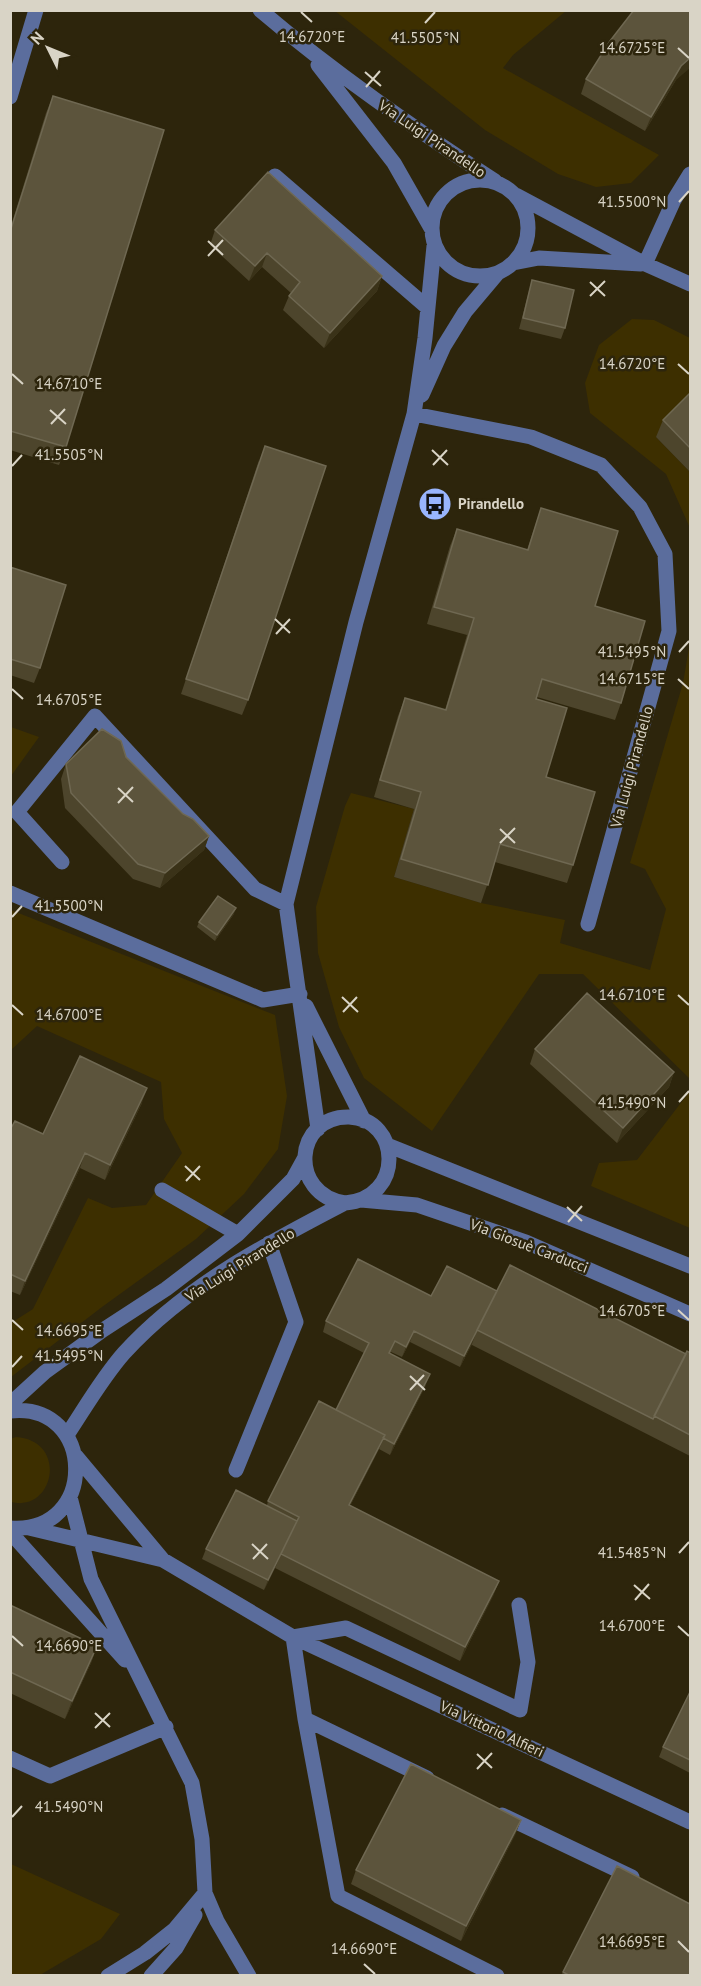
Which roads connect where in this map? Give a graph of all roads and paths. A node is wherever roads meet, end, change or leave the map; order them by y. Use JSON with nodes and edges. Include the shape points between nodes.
{"nodes":[{"id":1,"x":36,"y":10,"type":"edge"},
{"id":2,"x":260,"y":10,"type":"edge"},
{"id":3,"x":307,"y":51,"type":"junction"},
{"id":4,"x":10,"y":97,"type":"edge"},
{"id":5,"x":690,"y":174,"type":"edge"},
{"id":6,"x":275,"y":176,"type":"edge"},
{"id":7,"x":500,"y":184,"type":"junction"},
{"id":8,"x":513,"y":193,"type":"junction"},
{"id":9,"x":431,"y":228,"type":"junction"},
{"id":10,"x":434,"y":246,"type":"junction"},
{"id":11,"x":513,"y":263,"type":"junction"},
{"id":12,"x":645,"y":264,"type":"junction"},
{"id":13,"x":497,"y":274,"type":"junction"},
{"id":14,"x":690,"y":284,"type":"edge"},
{"id":15,"x":428,"y":308,"type":"junction"},
{"id":16,"x":414,"y":414,"type":"junction"},
{"id":17,"x":62,"y":862,"type":"dead end"},
{"id":18,"x":10,"y":893,"type":"edge"},
{"id":19,"x":286,"y":904,"type":"junction"},
{"id":20,"x":588,"y":924,"type":"dead end"},
{"id":21,"x":300,"y":994,"type":"junction"},
{"id":22,"x":364,"y":1121,"type":"junction"},
{"id":23,"x":318,"y":1129,"type":"junction"},
{"id":24,"x":387,"y":1145,"type":"junction"},
{"id":25,"x":304,"y":1159,"type":"junction"},
{"id":26,"x":162,"y":1190,"type":"dead end"},
{"id":27,"x":361,"y":1200,"type":"junction"},
{"id":28,"x":345,"y":1203,"type":"junction"},
{"id":29,"x":238,"y":1234,"type":"junction"},
{"id":30,"x":269,"y":1243,"type":"junction"},
{"id":31,"x":690,"y":1266,"type":"edge"},
{"id":32,"x":690,"y":1314,"type":"edge"},
{"id":33,"x":10,"y":1404,"type":"edge"},
{"id":34,"x":10,"y":1411,"type":"edge"},
{"id":35,"x":67,"y":1436,"type":"junction"},
{"id":36,"x":76,"y":1456,"type":"junction"},
{"id":37,"x":236,"y":1470,"type":"dead end"},
{"id":38,"x":70,"y":1497,"type":"junction"},
{"id":39,"x":29,"y":1528,"type":"junction"},
{"id":40,"x":10,"y":1530,"type":"edge"},
{"id":41,"x":82,"y":1542,"type":"junction"},
{"id":42,"x":163,"y":1560,"type":"junction"},
{"id":43,"x":519,"y":1605,"type":"dead end"},
{"id":44,"x":293,"y":1637,"type":"junction"},
{"id":45,"x":137,"y":1674,"type":"junction"},
{"id":46,"x":305,"y":1719,"type":"junction"},
{"id":47,"x":166,"y":1726,"type":"junction"},
{"id":48,"x":10,"y":1758,"type":"edge"},
{"id":49,"x":444,"y":1786,"type":"edge"},
{"id":50,"x":487,"y":1807,"type":"edge"},
{"id":51,"x":690,"y":1822,"type":"edge"},
{"id":52,"x":648,"y":1885,"type":"edge"},
{"id":53,"x":204,"y":1893,"type":"junction"},
{"id":54,"x":108,"y":1976,"type":"edge"},
{"id":55,"x":151,"y":1976,"type":"edge"},
{"id":56,"x":249,"y":1976,"type":"edge"},
{"id":57,"x":497,"y":1976,"type":"edge"}],
"edges":[{"from":1,"to":4,"type":"street"},
{"from":2,"to":3,"type":"street","name":"Via Luigi Pirandello"},
{"from":3,"to":7,"type":"street","name":"Via Luigi Pirandello"},
{"from":3,"to":9,"type":"street","name":"Via Luigi Pirandello","via":[[394,163]]},
{"from":5,"to":12,"type":"street"},
{"from":6,"to":15,"type":"street"},
{"from":7,"to":8,"type":"street"},
{"from":7,"to":9,"type":"street","via":[[481,180],[453,188],[435,209]]},
{"from":8,"to":11,"type":"street","via":[[525,209],[528,229],[524,248]]},
{"from":8,"to":12,"type":"street"},
{"from":9,"to":10,"type":"street"},
{"from":10,"to":13,"type":"street","via":[[444,262],[460,273],[478,277]]},
{"from":10,"to":15,"type":"street"},
{"from":11,"to":12,"type":"street","via":[[539,258]]},
{"from":11,"to":13,"type":"street"},
{"from":12,"to":14,"type":"street"},
{"from":13,"to":16,"type":"street","via":[[465,312],[444,346]]},
{"from":15,"to":16,"type":"street"},
{"from":16,"to":19,"type":"street","via":[[356,622]]},
{"from":16,"to":20,"type":"street","name":"Via Luigi Pirandello","via":[[531,437],[601,465],[640,507],[665,554],[669,631]]},
{"from":17,"to":19,"type":"street","via":[[17,812],[94,716],[255,889]]},
{"from":18,"to":21,"type":"street","via":[[263,1000]]},
{"from":19,"to":21,"type":"street"},
{"from":21,"to":22,"type":"street"},
{"from":21,"to":23,"type":"street"},
{"from":22,"to":23,"type":"street","via":[[340,1118]]},
{"from":22,"to":24,"type":"street","via":[[378,1131]]},
{"from":23,"to":25,"type":"street","via":[[308,1142]]},
{"from":24,"to":27,"type":"street","via":[[390,1162],[386,1178],[375,1192]]},
{"from":24,"to":31,"type":"street"},
{"from":25,"to":28,"type":"street","via":[[315,1189],[329,1199]]},
{"from":25,"to":29,"type":"street","name":"Via Luigi Pirandello","via":[[293,1179]]},
{"from":26,"to":29,"type":"street"},
{"from":27,"to":28,"type":"street","name":"Via Luigi Pirandello"},
{"from":27,"to":32,"type":"street","name":"Via Giosuè Carducci","via":[[417,1205],[526,1242]]},
{"from":28,"to":30,"type":"street","name":"Via Luigi Pirandello"},
{"from":29,"to":33,"type":"street","name":"Via Luigi Pirandello","via":[[45,1372]]},
{"from":30,"to":35,"type":"street","name":"Via Luigi Pirandello","via":[[205,1283],[160,1318],[123,1354]]},
{"from":30,"to":37,"type":"street","via":[[296,1322]]},
{"from":34,"to":35,"type":"street","via":[[38,1413]]},
{"from":35,"to":36,"type":"street"},
{"from":36,"to":38,"type":"street","via":[[77,1478]]},
{"from":36,"to":42,"type":"street","name":"Via Vittorio Alfieri"},
{"from":38,"to":39,"type":"street","via":[[53,1518]]},
{"from":38,"to":41,"type":"street"},
{"from":39,"to":40,"type":"street"},
{"from":39,"to":41,"type":"street","name":"Via Vittorio Alfieri"},
{"from":40,"to":45,"type":"street"},
{"from":41,"to":42,"type":"street","name":"Via Vittorio Alfieri"},
{"from":41,"to":45,"type":"street","via":[[91,1580]]},
{"from":42,"to":44,"type":"street","name":"Via Vittorio Alfieri"},
{"from":43,"to":44,"type":"street","name":"Via Vittorio Alfieri","via":[[528,1662],[520,1710],[346,1628]]},
{"from":44,"to":46,"type":"street"},
{"from":44,"to":51,"type":"street","name":"Via Vittorio Alfieri"},
{"from":45,"to":47,"type":"street"},
{"from":46,"to":49,"type":"street"},
{"from":46,"to":57,"type":"street","via":[[338,1896]]},
{"from":47,"to":48,"type":"street","via":[[50,1776]]},
{"from":47,"to":53,"type":"street","via":[[192,1783],[202,1839]]},
{"from":50,"to":52,"type":"street"},
{"from":53,"to":54,"type":"street","via":[[174,1930]]},
{"from":53,"to":55,"type":"street","via":[[176,1948]]},
{"from":53,"to":56,"type":"street"}]}
